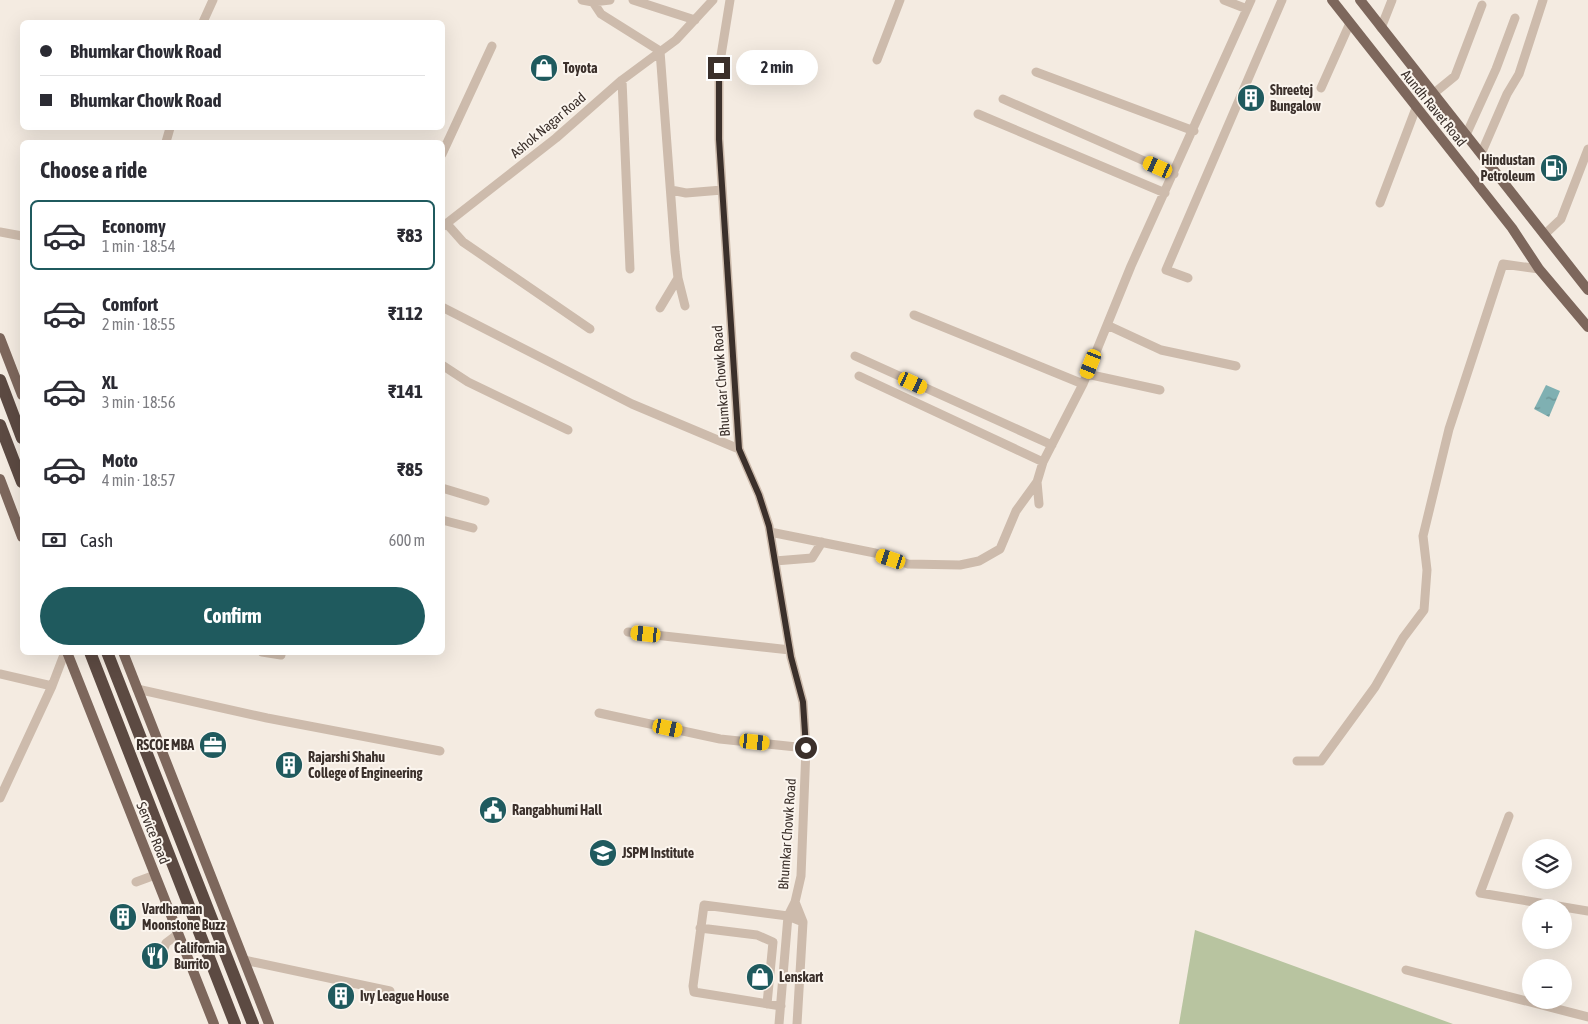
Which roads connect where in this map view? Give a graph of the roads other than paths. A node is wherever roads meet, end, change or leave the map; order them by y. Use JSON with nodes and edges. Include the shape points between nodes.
{"nodes":[{"id":1,"x":213,"y":0,"type":"edge"},
{"id":2,"x":582,"y":0,"type":"edge"},
{"id":3,"x":610,"y":0,"type":"edge"},
{"id":4,"x":634,"y":0,"type":"edge"},
{"id":5,"x":713,"y":0,"type":"edge"},
{"id":6,"x":730,"y":0,"type":"edge"},
{"id":7,"x":900,"y":0,"type":"edge"},
{"id":8,"x":1224,"y":0,"type":"edge"},
{"id":9,"x":1252,"y":0,"type":"edge"},
{"id":10,"x":1282,"y":0,"type":"edge"},
{"id":11,"x":1332,"y":0,"type":"edge"},
{"id":12,"x":1360,"y":0,"type":"edge"},
{"id":13,"x":1392,"y":0,"type":"edge"},
{"id":14,"x":1543,"y":0,"type":"edge"},
{"id":15,"x":593,"y":2,"type":"junction"},
{"id":16,"x":1482,"y":5,"type":"dead end"},
{"id":17,"x":1248,"y":9,"type":"junction"},
{"id":18,"x":1515,"y":18,"type":"dead end"},
{"id":19,"x":204,"y":20,"type":"edge"},
{"id":20,"x":695,"y":20,"type":"junction"},
{"id":21,"x":1350,"y":23,"type":"junction"},
{"id":22,"x":1381,"y":28,"type":"junction"},
{"id":23,"x":492,"y":46,"type":"dead end"},
{"id":24,"x":660,"y":51,"type":"junction"},
{"id":25,"x":877,"y":60,"type":"dead end"},
{"id":26,"x":1036,"y":72,"type":"dead end"},
{"id":27,"x":622,"y":80,"type":"junction"},
{"id":28,"x":1321,"y":88,"type":"dead end"},
{"id":29,"x":1433,"y":94,"type":"junction"},
{"id":30,"x":1003,"y":99,"type":"dead end"},
{"id":31,"x":1416,"y":108,"type":"junction"},
{"id":32,"x":978,"y":114,"type":"dead end"},
{"id":33,"x":1194,"y":131,"type":"junction"},
{"id":34,"x":1466,"y":135,"type":"junction"},
{"id":35,"x":445,"y":148,"type":"edge"},
{"id":36,"x":1588,"y":149,"type":"edge"},
{"id":37,"x":1481,"y":154,"type":"junction"},
{"id":38,"x":1585,"y":164,"type":"edge"},
{"id":39,"x":1174,"y":174,"type":"junction"},
{"id":40,"x":671,"y":190,"type":"junction"},
{"id":41,"x":722,"y":190,"type":"junction"},
{"id":42,"x":1165,"y":193,"type":"junction"},
{"id":43,"x":1380,"y":203,"type":"dead end"},
{"id":44,"x":445,"y":226,"type":"edge"},
{"id":45,"x":0,"y":232,"type":"edge"},
{"id":46,"x":1544,"y":235,"type":"junction"},
{"id":47,"x":20,"y":236,"type":"edge"},
{"id":48,"x":630,"y":269,"type":"dead end"},
{"id":49,"x":1539,"y":269,"type":"junction"},
{"id":50,"x":678,"y":278,"type":"junction"},
{"id":51,"x":1188,"y":278,"type":"dead end"},
{"id":52,"x":1588,"y":290,"type":"edge"},
{"id":53,"x":685,"y":306,"type":"dead end"},
{"id":54,"x":660,"y":308,"type":"dead end"},
{"id":55,"x":445,"y":309,"type":"edge"},
{"id":56,"x":914,"y":315,"type":"dead end"},
{"id":57,"x":1107,"y":325,"type":"junction"},
{"id":58,"x":1588,"y":327,"type":"edge"},
{"id":59,"x":590,"y":329,"type":"dead end"},
{"id":60,"x":0,"y":338,"type":"edge"},
{"id":61,"x":855,"y":356,"type":"dead end"},
{"id":62,"x":445,"y":366,"type":"edge"},
{"id":63,"x":1236,"y":366,"type":"dead end"},
{"id":64,"x":1087,"y":374,"type":"junction"},
{"id":65,"x":860,"y":376,"type":"dead end"},
{"id":66,"x":0,"y":380,"type":"edge"},
{"id":67,"x":1083,"y":384,"type":"junction"},
{"id":68,"x":20,"y":390,"type":"edge"},
{"id":69,"x":1160,"y":390,"type":"dead end"},
{"id":70,"x":0,"y":425,"type":"edge"},
{"id":71,"x":568,"y":430,"type":"dead end"},
{"id":72,"x":20,"y":433,"type":"edge"},
{"id":73,"x":1052,"y":445,"type":"junction"},
{"id":74,"x":739,"y":449,"type":"junction"},
{"id":75,"x":1043,"y":462,"type":"junction"},
{"id":76,"x":20,"y":477,"type":"edge"},
{"id":77,"x":0,"y":479,"type":"edge"},
{"id":78,"x":1037,"y":482,"type":"junction"},
{"id":79,"x":445,"y":489,"type":"edge"},
{"id":80,"x":485,"y":501,"type":"dead end"},
{"id":81,"x":1039,"y":504,"type":"dead end"},
{"id":82,"x":445,"y":521,"type":"edge"},
{"id":83,"x":474,"y":528,"type":"dead end"},
{"id":84,"x":20,"y":532,"type":"edge"},
{"id":85,"x":770,"y":532,"type":"junction"},
{"id":86,"x":822,"y":542,"type":"junction"},
{"id":87,"x":775,"y":561,"type":"junction"},
{"id":88,"x":628,"y":632,"type":"dead end"},
{"id":89,"x":790,"y":650,"type":"junction"},
{"id":90,"x":65,"y":655,"type":"edge"},
{"id":91,"x":67,"y":655,"type":"edge"},
{"id":92,"x":91,"y":655,"type":"edge"},
{"id":93,"x":108,"y":655,"type":"edge"},
{"id":94,"x":124,"y":655,"type":"edge"},
{"id":95,"x":276,"y":655,"type":"edge"},
{"id":96,"x":281,"y":656,"type":"dead end"},
{"id":97,"x":0,"y":674,"type":"edge"},
{"id":98,"x":52,"y":686,"type":"junction"},
{"id":99,"x":137,"y":688,"type":"junction"},
{"id":100,"x":599,"y":713,"type":"dead end"},
{"id":101,"x":806,"y":748,"type":"junction"},
{"id":102,"x":440,"y":751,"type":"dead end"},
{"id":103,"x":1297,"y":761,"type":"dead end"},
{"id":104,"x":0,"y":798,"type":"edge"},
{"id":105,"x":1509,"y":816,"type":"dead end"},
{"id":106,"x":155,"y":875,"type":"junction"},
{"id":107,"x":136,"y":882,"type":"dead end"},
{"id":108,"x":795,"y":902,"type":"junction"},
{"id":109,"x":1588,"y":911,"type":"edge"},
{"id":110,"x":788,"y":916,"type":"junction"},
{"id":111,"x":803,"y":922,"type":"junction"},
{"id":112,"x":700,"y":928,"type":"junction"},
{"id":113,"x":178,"y":934,"type":"junction"},
{"id":114,"x":244,"y":960,"type":"junction"},
{"id":115,"x":159,"y":962,"type":"dead end"},
{"id":116,"x":1406,"y":970,"type":"dead end"},
{"id":117,"x":390,"y":991,"type":"dead end"},
{"id":118,"x":767,"y":1004,"type":"junction"},
{"id":119,"x":780,"y":1006,"type":"junction"},
{"id":120,"x":1588,"y":1017,"type":"edge"},
{"id":121,"x":214,"y":1024,"type":"edge"},
{"id":122,"x":235,"y":1024,"type":"edge"},
{"id":123,"x":253,"y":1024,"type":"edge"},
{"id":124,"x":269,"y":1024,"type":"edge"},
{"id":125,"x":779,"y":1024,"type":"edge"},
{"id":126,"x":797,"y":1024,"type":"edge"}],
"edges":[{"from":1,"to":19,"type":"street"},
{"from":2,"to":15,"type":"street"},
{"from":3,"to":15,"type":"street"},
{"from":4,"to":20,"type":"street"},
{"from":5,"to":20,"type":"street","name":"Ashok Nagar Road"},
{"from":6,"to":41,"type":"street","name":"Bhumkar Chowk Road","via":[[719,68]]},
{"from":7,"to":25,"type":"street"},
{"from":8,"to":17,"type":"street"},
{"from":9,"to":17,"type":"street"},
{"from":10,"to":51,"type":"street","via":[[1166,270]]},
{"from":11,"to":21,"type":"main road","name":"Aundh Ravet Road"},
{"from":12,"to":22,"type":"main road","name":"Aundh Ravet Road"},
{"from":13,"to":22,"type":"street"},
{"from":14,"to":37,"type":"street","via":[[1518,74]]},
{"from":15,"to":24,"type":"street","via":[[601,14]]},
{"from":16,"to":29,"type":"street","via":[[1455,76]]},
{"from":17,"to":33,"type":"street"},
{"from":18,"to":34,"type":"street"},
{"from":20,"to":24,"type":"street","name":"Ashok Nagar Road"},
{"from":21,"to":28,"type":"street"},
{"from":21,"to":31,"type":"main road","name":"Aundh Ravet Road"},
{"from":22,"to":29,"type":"main road","name":"Aundh Ravet Road"},
{"from":23,"to":35,"type":"street"},
{"from":24,"to":27,"type":"street","name":"Ashok Nagar Road"},
{"from":24,"to":40,"type":"street"},
{"from":26,"to":33,"type":"street"},
{"from":27,"to":44,"type":"street","name":"Ashok Nagar Road","via":[[556,138]]},
{"from":27,"to":48,"type":"street"},
{"from":29,"to":34,"type":"main road","name":"Aundh Ravet Road"},
{"from":30,"to":39,"type":"street"},
{"from":31,"to":43,"type":"street"},
{"from":31,"to":49,"type":"main road","name":"Aundh Ravet Road","via":[[1512,228]]},
{"from":32,"to":42,"type":"street"},
{"from":33,"to":39,"type":"street"},
{"from":34,"to":37,"type":"main road","name":"Aundh Ravet Road"},
{"from":36,"to":38,"type":"street"},
{"from":37,"to":46,"type":"main road","name":"Aundh Ravet Road"},
{"from":38,"to":46,"type":"street","via":[[1561,218]]},
{"from":39,"to":42,"type":"street"},
{"from":40,"to":41,"type":"street","via":[[686,193]]},
{"from":40,"to":50,"type":"street"},
{"from":41,"to":74,"type":"street","name":"Bhumkar Chowk Road"},
{"from":42,"to":57,"type":"street"},
{"from":44,"to":59,"type":"street","via":[[463,242]]},
{"from":45,"to":47,"type":"street"},
{"from":46,"to":52,"type":"main road","name":"Aundh Ravet Road"},
{"from":49,"to":58,"type":"main road","name":"Aundh Ravet Road"},
{"from":49,"to":103,"type":"street","via":[[1503,264],[1449,429],[1423,536],[1427,570],[1424,610],[1403,638],[1375,687],[1321,761]]},
{"from":50,"to":53,"type":"street"},
{"from":50,"to":54,"type":"street"},
{"from":55,"to":74,"type":"street","via":[[632,404]]},
{"from":56,"to":67,"type":"street"},
{"from":57,"to":63,"type":"street","via":[[1161,350]]},
{"from":57,"to":64,"type":"street"},
{"from":60,"to":68,"type":"main road"},
{"from":61,"to":73,"type":"street"},
{"from":62,"to":71,"type":"street","via":[[468,382]]},
{"from":64,"to":67,"type":"street"},
{"from":64,"to":69,"type":"street"},
{"from":65,"to":75,"type":"street"},
{"from":66,"to":72,"type":"highway"},
{"from":67,"to":73,"type":"street"},
{"from":70,"to":76,"type":"highway"},
{"from":73,"to":75,"type":"street"},
{"from":74,"to":85,"type":"street","name":"Bhumkar Chowk Road","via":[[759,495]]},
{"from":75,"to":78,"type":"street"},
{"from":77,"to":84,"type":"main road"},
{"from":78,"to":81,"type":"street"},
{"from":78,"to":86,"type":"street","via":[[1016,511],[1000,549],[979,561],[960,565],[908,564]]},
{"from":79,"to":80,"type":"street"},
{"from":82,"to":83,"type":"street"},
{"from":85,"to":86,"type":"street"},
{"from":85,"to":87,"type":"street","name":"Bhumkar Chowk Road"},
{"from":86,"to":87,"type":"street","via":[[812,558]]},
{"from":87,"to":89,"type":"street","name":"Bhumkar Chowk Road"},
{"from":88,"to":89,"type":"street"},
{"from":89,"to":101,"type":"street","name":"Bhumkar Chowk Road","via":[[803,702]]},
{"from":90,"to":98,"type":"street"},
{"from":91,"to":106,"type":"main road","name":"Service Road"},
{"from":92,"to":122,"type":"highway"},
{"from":93,"to":123,"type":"highway"},
{"from":94,"to":99,"type":"main road"},
{"from":95,"to":96,"type":"street"},
{"from":97,"to":98,"type":"street"},
{"from":98,"to":104,"type":"street"},
{"from":99,"to":102,"type":"street","via":[[267,718]]},
{"from":99,"to":114,"type":"main road"},
{"from":100,"to":101,"type":"street","via":[[720,739]]},
{"from":101,"to":108,"type":"street","name":"Bhumkar Chowk Road","via":[[800,876]]},
{"from":105,"to":109,"type":"street","via":[[1480,892]]},
{"from":106,"to":107,"type":"street"},
{"from":106,"to":113,"type":"main road","name":"Service Road"},
{"from":108,"to":110,"type":"street","name":"Bhumkar Chowk Road"},
{"from":108,"to":111,"type":"street","name":"Bhumkar Chowk Road"},
{"from":110,"to":111,"type":"street"},
{"from":110,"to":112,"type":"street","via":[[704,905]]},
{"from":110,"to":119,"type":"street","name":"Bhumkar Chowk Road"},
{"from":111,"to":126,"type":"street","name":"Bhumkar Chowk Road"},
{"from":112,"to":118,"type":"street","via":[[757,935],[773,942]]},
{"from":112,"to":118,"type":"street","via":[[694,992]]},
{"from":113,"to":115,"type":"street","via":[[166,943]]},
{"from":113,"to":121,"type":"main road","name":"Service Road"},
{"from":114,"to":117,"type":"street"},
{"from":114,"to":124,"type":"main road"},
{"from":116,"to":120,"type":"street"},
{"from":118,"to":119,"type":"street"},
{"from":119,"to":125,"type":"street","name":"Bhumkar Chowk Road"}]}
